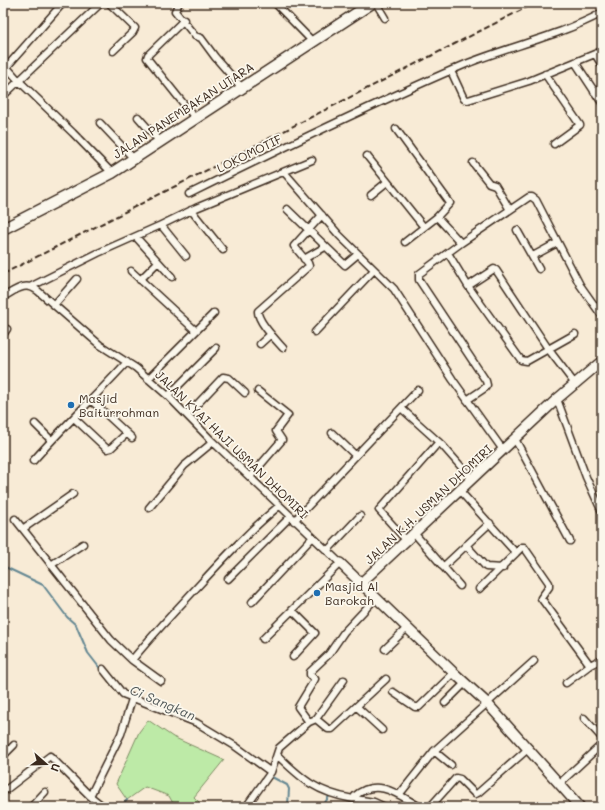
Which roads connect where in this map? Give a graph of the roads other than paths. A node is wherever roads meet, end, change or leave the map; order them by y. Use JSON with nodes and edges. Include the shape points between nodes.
{"nodes":[{"id":1,"x":63,"y":3,"type":"edge"},
{"id":2,"x":101,"y":3,"type":"edge"},
{"id":3,"x":109,"y":3,"type":"edge"},
{"id":4,"x":179,"y":3,"type":"edge"},
{"id":5,"x":275,"y":3,"type":"edge"},
{"id":6,"x":372,"y":3,"type":"edge"},
{"id":7,"x":376,"y":3,"type":"edge"},
{"id":8,"x":602,"y":13,"type":"edge"},
{"id":9,"x":385,"y":18,"type":"dead end"},
{"id":10,"x":184,"y":20,"type":"junction"},
{"id":11,"x":312,"y":41,"type":"junction"},
{"id":12,"x":113,"y":51,"type":"dead end"},
{"id":13,"x":602,"y":52,"type":"edge"},
{"id":14,"x":595,"y":54,"type":"junction"},
{"id":15,"x":575,"y":62,"type":"junction"},
{"id":16,"x":602,"y":65,"type":"edge"},
{"id":17,"x":4,"y":67,"type":"edge"},
{"id":18,"x":451,"y":71,"type":"junction"},
{"id":19,"x":545,"y":74,"type":"junction"},
{"id":20,"x":18,"y":81,"type":"junction"},
{"id":21,"x":242,"y":88,"type":"junction"},
{"id":22,"x":602,"y":88,"type":"edge"},
{"id":23,"x":594,"y":92,"type":"junction"},
{"id":24,"x":3,"y":96,"type":"edge"},
{"id":25,"x":602,"y":103,"type":"edge"},
{"id":26,"x":138,"y":117,"type":"dead end"},
{"id":27,"x":195,"y":118,"type":"junction"},
{"id":28,"x":100,"y":122,"type":"dead end"},
{"id":29,"x":396,"y":129,"type":"dead end"},
{"id":30,"x":160,"y":142,"type":"junction"},
{"id":31,"x":554,"y":144,"type":"dead end"},
{"id":32,"x":367,"y":156,"type":"dead end"},
{"id":33,"x":134,"y":159,"type":"junction"},
{"id":34,"x":312,"y":160,"type":"dead end"},
{"id":35,"x":473,"y":163,"type":"dead end"},
{"id":36,"x":284,"y":172,"type":"junction"},
{"id":37,"x":112,"y":173,"type":"junction"},
{"id":38,"x":387,"y":182,"type":"junction"},
{"id":39,"x":189,"y":194,"type":"dead end"},
{"id":40,"x":371,"y":195,"type":"dead end"},
{"id":41,"x":287,"y":208,"type":"dead end"},
{"id":42,"x":193,"y":209,"type":"junction"},
{"id":43,"x":510,"y":210,"type":"junction"},
{"id":44,"x":322,"y":215,"type":"junction"},
{"id":45,"x":438,"y":217,"type":"junction"},
{"id":46,"x":161,"y":225,"type":"junction"},
{"id":47,"x":423,"y":226,"type":"junction"},
{"id":48,"x":3,"y":229,"type":"edge"},
{"id":49,"x":308,"y":229,"type":"junction"},
{"id":50,"x":518,"y":230,"type":"dead end"},
{"id":51,"x":136,"y":237,"type":"junction"},
{"id":52,"x":405,"y":242,"type":"dead end"},
{"id":53,"x":461,"y":243,"type":"junction"},
{"id":54,"x":557,"y":243,"type":"junction"},
{"id":55,"x":325,"y":247,"type":"junction"},
{"id":56,"x":223,"y":250,"type":"dead end"},
{"id":57,"x":448,"y":253,"type":"junction"},
{"id":58,"x":358,"y":254,"type":"junction"},
{"id":59,"x":186,"y":256,"type":"dead end"},
{"id":60,"x":533,"y":256,"type":"junction"},
{"id":61,"x":304,"y":259,"type":"junction"},
{"id":62,"x":158,"y":262,"type":"junction"},
{"id":63,"x":539,"y":269,"type":"dead end"},
{"id":64,"x":374,"y":270,"type":"junction"},
{"id":65,"x":131,"y":271,"type":"dead end"},
{"id":66,"x":172,"y":277,"type":"dead end"},
{"id":67,"x":77,"y":279,"type":"dead end"},
{"id":68,"x":140,"y":280,"type":"junction"},
{"id":69,"x":32,"y":286,"type":"junction"},
{"id":70,"x":468,"y":286,"type":"junction"},
{"id":71,"x":3,"y":297,"type":"edge"},
{"id":72,"x":54,"y":305,"type":"junction"},
{"id":73,"x":214,"y":313,"type":"dead end"},
{"id":74,"x":602,"y":316,"type":"edge"},
{"id":75,"x":196,"y":331,"type":"junction"},
{"id":76,"x":315,"y":332,"type":"dead end"},
{"id":77,"x":271,"y":334,"type":"junction"},
{"id":78,"x":575,"y":334,"type":"dead end"},
{"id":79,"x":260,"y":344,"type":"dead end"},
{"id":80,"x":216,"y":348,"type":"dead end"},
{"id":81,"x":283,"y":348,"type":"dead end"},
{"id":82,"x":549,"y":350,"type":"junction"},
{"id":83,"x":602,"y":361,"type":"edge"},
{"id":84,"x":127,"y":362,"type":"junction"},
{"id":85,"x":148,"y":379,"type":"junction"},
{"id":86,"x":575,"y":384,"type":"junction"},
{"id":87,"x":418,"y":390,"type":"dead end"},
{"id":88,"x":258,"y":391,"type":"dead end"},
{"id":89,"x":244,"y":393,"type":"dead end"},
{"id":90,"x":168,"y":396,"type":"junction"},
{"id":91,"x":557,"y":399,"type":"junction"},
{"id":92,"x":467,"y":400,"type":"junction"},
{"id":93,"x":92,"y":401,"type":"junction"},
{"id":94,"x":401,"y":408,"type":"junction"},
{"id":95,"x":186,"y":415,"type":"junction"},
{"id":96,"x":74,"y":418,"type":"junction"},
{"id":97,"x":35,"y":424,"type":"dead end"},
{"id":98,"x":126,"y":433,"type":"junction"},
{"id":99,"x":332,"y":433,"type":"dead end"},
{"id":100,"x":132,"y":438,"type":"dead end"},
{"id":101,"x":515,"y":439,"type":"junction"},
{"id":102,"x":51,"y":440,"type":"junction"},
{"id":103,"x":213,"y":442,"type":"junction"},
{"id":104,"x":439,"y":442,"type":"junction"},
{"id":105,"x":503,"y":450,"type":"junction"},
{"id":106,"x":355,"y":455,"type":"junction"},
{"id":107,"x":33,"y":461,"type":"dead end"},
{"id":108,"x":250,"y":477,"type":"junction"},
{"id":109,"x":472,"y":479,"type":"junction"},
{"id":110,"x":460,"y":491,"type":"junction"},
{"id":111,"x":73,"y":494,"type":"dead end"},
{"id":112,"x":279,"y":506,"type":"junction"},
{"id":113,"x":149,"y":508,"type":"dead end"},
{"id":114,"x":602,"y":512,"type":"edge"},
{"id":115,"x":360,"y":516,"type":"dead end"},
{"id":116,"x":15,"y":518,"type":"dead end"},
{"id":117,"x":292,"y":519,"type":"junction"},
{"id":118,"x":490,"y":523,"type":"junction"},
{"id":119,"x":24,"y":528,"type":"junction"},
{"id":120,"x":414,"y":533,"type":"junction"},
{"id":121,"x":312,"y":538,"type":"junction"},
{"id":122,"x":406,"y":540,"type":"junction"},
{"id":123,"x":570,"y":541,"type":"dead end"},
{"id":124,"x":83,"y":544,"type":"dead end"},
{"id":125,"x":466,"y":545,"type":"junction"},
{"id":126,"x":327,"y":551,"type":"junction"},
{"id":127,"x":516,"y":553,"type":"junction"},
{"id":128,"x":340,"y":563,"type":"junction"},
{"id":129,"x":51,"y":565,"type":"junction"},
{"id":130,"x":443,"y":567,"type":"junction"},
{"id":131,"x":503,"y":568,"type":"junction"},
{"id":132,"x":228,"y":579,"type":"dead end"},
{"id":133,"x":361,"y":583,"type":"junction"},
{"id":134,"x":460,"y":586,"type":"dead end"},
{"id":135,"x":479,"y":589,"type":"dead end"},
{"id":136,"x":376,"y":598,"type":"junction"},
{"id":137,"x":252,"y":602,"type":"dead end"},
{"id":138,"x":292,"y":610,"type":"junction"},
{"id":139,"x":407,"y":628,"type":"junction"},
{"id":140,"x":263,"y":639,"type":"dead end"},
{"id":141,"x":385,"y":649,"type":"dead end"},
{"id":142,"x":292,"y":657,"type":"dead end"},
{"id":143,"x":602,"y":659,"type":"edge"},
{"id":144,"x":132,"y":660,"type":"junction"},
{"id":145,"x":534,"y":661,"type":"dead end"},
{"id":146,"x":590,"y":665,"type":"junction"},
{"id":147,"x":104,"y":669,"type":"dead end"},
{"id":148,"x":454,"y":673,"type":"junction"},
{"id":149,"x":386,"y":679,"type":"dead end"},
{"id":150,"x":344,"y":680,"type":"dead end"},
{"id":151,"x":161,"y":681,"type":"dead end"},
{"id":152,"x":465,"y":683,"type":"junction"},
{"id":153,"x":566,"y":683,"type":"dead end"},
{"id":154,"x":393,"y":692,"type":"dead end"},
{"id":155,"x":131,"y":700,"type":"junction"},
{"id":156,"x":445,"y":702,"type":"dead end"},
{"id":157,"x":486,"y":702,"type":"junction"},
{"id":158,"x":357,"y":707,"type":"junction"},
{"id":159,"x":584,"y":718,"type":"dead end"},
{"id":160,"x":316,"y":719,"type":"junction"},
{"id":161,"x":309,"y":722,"type":"junction"},
{"id":162,"x":382,"y":730,"type":"dead end"},
{"id":163,"x":602,"y":738,"type":"edge"},
{"id":164,"x":602,"y":744,"type":"edge"},
{"id":165,"x":14,"y":745,"type":"dead end"},
{"id":166,"x":529,"y":748,"type":"junction"},
{"id":167,"x":434,"y":751,"type":"junction"},
{"id":168,"x":277,"y":755,"type":"junction"},
{"id":169,"x":3,"y":756,"type":"edge"},
{"id":170,"x":451,"y":765,"type":"dead end"},
{"id":171,"x":269,"y":775,"type":"junction"},
{"id":172,"x":560,"y":783,"type":"junction"},
{"id":173,"x":3,"y":792,"type":"edge"},
{"id":174,"x":45,"y":792,"type":"dead end"},
{"id":175,"x":399,"y":795,"type":"junction"},
{"id":176,"x":90,"y":796,"type":"junction"},
{"id":177,"x":354,"y":798,"type":"junction"},
{"id":178,"x":31,"y":807,"type":"edge"},
{"id":179,"x":104,"y":807,"type":"edge"},
{"id":180,"x":246,"y":807,"type":"edge"},
{"id":181,"x":385,"y":807,"type":"edge"},
{"id":182,"x":420,"y":807,"type":"edge"},
{"id":183,"x":430,"y":807,"type":"edge"},
{"id":184,"x":580,"y":807,"type":"edge"}],
"edges":[{"from":1,"to":17,"type":"street"},
{"from":2,"to":20,"type":"street"},
{"from":3,"to":12,"type":"street","via":[[135,28]]},
{"from":4,"to":10,"type":"street","via":[[175,10]]},
{"from":5,"to":11,"type":"street"},
{"from":6,"to":11,"type":"main road","name":"JALAN PANEMBAKAN UTARA"},
{"from":7,"to":9,"type":"street"},
{"from":8,"to":18,"type":"street","name":"LOKOMOTIF","via":[[558,34]]},
{"from":10,"to":21,"type":"street","via":[[195,36],[201,38]]},
{"from":10,"to":27,"type":"street","via":[[148,55],[148,58]]},
{"from":11,"to":21,"type":"main road","name":"JALAN PANEMBAKAN UTARA"},
{"from":13,"to":14,"type":"street"},
{"from":14,"to":15,"type":"street"},
{"from":14,"to":16,"type":"street"},
{"from":15,"to":19,"type":"street"},
{"from":15,"to":23,"type":"street"},
{"from":17,"to":20,"type":"street"},
{"from":18,"to":19,"type":"street","via":[[466,100]]},
{"from":18,"to":39,"type":"street","name":"LOKOMOTIF","via":[[318,131]]},
{"from":19,"to":31,"type":"street","via":[[580,125]]},
{"from":20,"to":24,"type":"street"},
{"from":20,"to":37,"type":"street"},
{"from":21,"to":27,"type":"main road","name":"JALAN PANEMBAKAN UTARA"},
{"from":22,"to":23,"type":"street"},
{"from":23,"to":25,"type":"street"},
{"from":26,"to":30,"type":"street"},
{"from":27,"to":30,"type":"main road","name":"JALAN PANEMBAKAN UTARA"},
{"from":28,"to":33,"type":"street"},
{"from":29,"to":45,"type":"street","via":[[450,203]]},
{"from":30,"to":33,"type":"main road","name":"JALAN PANEMBAKAN UTARA"},
{"from":32,"to":38,"type":"street"},
{"from":33,"to":37,"type":"main road","name":"JALAN PANEMBAKAN UTARA"},
{"from":34,"to":36,"type":"street"},
{"from":35,"to":43,"type":"street","via":[[489,183],[495,185]]},
{"from":36,"to":42,"type":"street"},
{"from":36,"to":44,"type":"street"},
{"from":37,"to":48,"type":"main road","name":"JALAN PANEMBAKAN UTARA"},
{"from":38,"to":40,"type":"street"},
{"from":38,"to":47,"type":"street"},
{"from":41,"to":49,"type":"street"},
{"from":42,"to":46,"type":"street"},
{"from":42,"to":56,"type":"street"},
{"from":43,"to":53,"type":"street"},
{"from":43,"to":54,"type":"street","via":[[529,197],[534,198]]},
{"from":44,"to":49,"type":"street"},
{"from":44,"to":58,"type":"street"},
{"from":45,"to":47,"type":"street"},
{"from":45,"to":53,"type":"street"},
{"from":46,"to":51,"type":"street"},
{"from":46,"to":59,"type":"street"},
{"from":47,"to":52,"type":"street"},
{"from":49,"to":55,"type":"street"},
{"from":49,"to":61,"type":"street","via":[[293,247]]},
{"from":50,"to":60,"type":"street"},
{"from":51,"to":62,"type":"street"},
{"from":51,"to":69,"type":"street"},
{"from":53,"to":57,"type":"street"},
{"from":54,"to":60,"type":"street"},
{"from":54,"to":74,"type":"street","via":[[580,285]]},
{"from":55,"to":58,"type":"street","via":[[345,266]]},
{"from":55,"to":61,"type":"street"},
{"from":57,"to":70,"type":"street"},
{"from":57,"to":92,"type":"street","via":[[421,271],[419,277],[486,381],[485,388]]},
{"from":58,"to":64,"type":"street"},
{"from":60,"to":63,"type":"street"},
{"from":61,"to":77,"type":"street","via":[[309,266],[258,311]]},
{"from":62,"to":66,"type":"street"},
{"from":62,"to":68,"type":"street"},
{"from":64,"to":76,"type":"street"},
{"from":64,"to":92,"type":"street","via":[[394,290]]},
{"from":65,"to":68,"type":"street"},
{"from":67,"to":72,"type":"street"},
{"from":68,"to":75,"type":"street"},
{"from":69,"to":71,"type":"street","via":[[24,286]]},
{"from":69,"to":72,"type":"street","name":"JALAN KYAI HAJI USMAN DHOMIRI"},
{"from":70,"to":82,"type":"street","via":[[521,360],[527,361]]},
{"from":70,"to":82,"type":"street","via":[[495,269]]},
{"from":72,"to":84,"type":"street","name":"JALAN KYAI HAJI USMAN DHOMIRI","via":[[100,345]]},
{"from":73,"to":75,"type":"street"},
{"from":75,"to":85,"type":"street"},
{"from":77,"to":79,"type":"street"},
{"from":77,"to":81,"type":"street"},
{"from":78,"to":82,"type":"street"},
{"from":80,"to":90,"type":"street"},
{"from":82,"to":86,"type":"street"},
{"from":83,"to":86,"type":"main road","name":"JALAN K.H. USMAN DHOMIRI"},
{"from":84,"to":85,"type":"street","name":"JALAN KYAI HAJI USMAN DHOMIRI"},
{"from":84,"to":93,"type":"street"},
{"from":85,"to":90,"type":"street","name":"JALAN KYAI HAJI USMAN DHOMIRI"},
{"from":86,"to":91,"type":"main road","name":"JALAN K.H. USMAN DHOMIRI"},
{"from":87,"to":94,"type":"street"},
{"from":88,"to":108,"type":"street","via":[[288,415],[276,432],[282,440]]},
{"from":89,"to":95,"type":"street","via":[[229,378],[223,377]]},
{"from":90,"to":95,"type":"street","name":"JALAN KYAI HAJI USMAN DHOMIRI"},
{"from":91,"to":101,"type":"main road","name":"JALAN K.H. USMAN DHOMIRI"},
{"from":91,"to":114,"type":"street","via":[[583,470]]},
{"from":92,"to":105,"type":"street"},
{"from":93,"to":96,"type":"street"},
{"from":93,"to":98,"type":"street"},
{"from":94,"to":104,"type":"street"},
{"from":94,"to":106,"type":"street"},
{"from":95,"to":103,"type":"street","name":"JALAN KYAI HAJI USMAN DHOMIRI"},
{"from":96,"to":98,"type":"street","via":[[107,450]]},
{"from":96,"to":102,"type":"street"},
{"from":97,"to":102,"type":"street"},
{"from":98,"to":100,"type":"street"},
{"from":99,"to":106,"type":"street"},
{"from":101,"to":105,"type":"main road","name":"JALAN K.H. USMAN DHOMIRI"},
{"from":101,"to":123,"type":"street"},
{"from":102,"to":107,"type":"street"},
{"from":103,"to":108,"type":"street","name":"JALAN KYAI HAJI USMAN DHOMIRI"},
{"from":103,"to":113,"type":"street","via":[[184,466]]},
{"from":104,"to":109,"type":"street"},
{"from":104,"to":122,"type":"street","via":[[379,510]]},
{"from":105,"to":109,"type":"main road","name":"JALAN K.H. USMAN DHOMIRI"},
{"from":106,"to":117,"type":"street"},
{"from":108,"to":112,"type":"street","name":"JALAN KYAI HAJI USMAN DHOMIRI"},
{"from":109,"to":110,"type":"main road","name":"JALAN K.H. USMAN DHOMIRI"},
{"from":110,"to":118,"type":"street"},
{"from":110,"to":120,"type":"main road","name":"JALAN K.H. USMAN DHOMIRI"},
{"from":111,"to":119,"type":"street"},
{"from":112,"to":117,"type":"street","name":"JALAN KYAI HAJI USMAN DHOMIRI"},
{"from":112,"to":144,"type":"street","via":[[228,554]]},
{"from":115,"to":126,"type":"street"},
{"from":116,"to":119,"type":"street"},
{"from":117,"to":121,"type":"street","name":"JALAN KYAI HAJI USMAN DHOMIRI"},
{"from":117,"to":132,"type":"street"},
{"from":118,"to":125,"type":"street"},
{"from":118,"to":127,"type":"street"},
{"from":119,"to":129,"type":"street"},
{"from":120,"to":122,"type":"main road","name":"JALAN K.H. USMAN DHOMIRI"},
{"from":120,"to":130,"type":"street"},
{"from":121,"to":126,"type":"street","name":"JALAN KYAI HAJI USMAN DHOMIRI"},
{"from":121,"to":137,"type":"street"},
{"from":122,"to":133,"type":"main road","name":"JALAN K.H. USMAN DHOMIRI"},
{"from":124,"to":129,"type":"street"},
{"from":125,"to":130,"type":"street"},
{"from":125,"to":131,"type":"street","via":[[486,567]]},
{"from":126,"to":128,"type":"street","name":"JALAN KYAI HAJI USMAN DHOMIRI"},
{"from":127,"to":131,"type":"street"},
{"from":127,"to":146,"type":"street","via":[[524,547],[549,583],[541,597]]},
{"from":128,"to":133,"type":"main road","name":"JALAN KYAI HAJI USMAN DHOMIRI"},
{"from":128,"to":138,"type":"street"},
{"from":129,"to":144,"type":"street","via":[[112,640]]},
{"from":130,"to":134,"type":"street"},
{"from":131,"to":135,"type":"street"},
{"from":133,"to":136,"type":"main road"},
{"from":136,"to":139,"type":"main road"},
{"from":136,"to":161,"type":"street","via":[[355,618],[329,654],[310,672],[315,681],[298,704],[298,709]]},
{"from":138,"to":140,"type":"street"},
{"from":138,"to":142,"type":"street","via":[[316,633]]},
{"from":139,"to":141,"type":"street"},
{"from":139,"to":148,"type":"main road"},
{"from":143,"to":146,"type":"street"},
{"from":144,"to":151,"type":"street"},
{"from":145,"to":157,"type":"street"},
{"from":146,"to":153,"type":"street"},
{"from":147,"to":155,"type":"street","via":[[123,694]]},
{"from":148,"to":152,"type":"main road"},
{"from":148,"to":154,"type":"street","via":[[419,707]]},
{"from":149,"to":158,"type":"street"},
{"from":150,"to":160,"type":"street"},
{"from":152,"to":156,"type":"street"},
{"from":152,"to":157,"type":"main road"},
{"from":155,"to":171,"type":"street","via":[[164,709],[197,723],[235,746]]},
{"from":155,"to":176,"type":"street","via":[[121,734]]},
{"from":157,"to":166,"type":"main road"},
{"from":157,"to":167,"type":"street"},
{"from":158,"to":160,"type":"street","via":[[331,730]]},
{"from":158,"to":162,"type":"street"},
{"from":159,"to":163,"type":"street"},
{"from":160,"to":161,"type":"street"},
{"from":161,"to":168,"type":"street","via":[[280,748]]},
{"from":164,"to":172,"type":"street"},
{"from":165,"to":169,"type":"street"},
{"from":166,"to":172,"type":"main road"},
{"from":166,"to":183,"type":"street","via":[[477,794],[456,778]]},
{"from":167,"to":170,"type":"street"},
{"from":167,"to":175,"type":"street"},
{"from":168,"to":171,"type":"street"},
{"from":168,"to":177,"type":"street","via":[[317,789]]},
{"from":171,"to":180,"type":"street"},
{"from":172,"to":184,"type":"main road"},
{"from":173,"to":176,"type":"street","via":[[50,756]]},
{"from":174,"to":178,"type":"street"},
{"from":175,"to":177,"type":"street","via":[[377,786],[368,787]]},
{"from":175,"to":182,"type":"street"},
{"from":176,"to":179,"type":"street"},
{"from":177,"to":181,"type":"street"}]}
